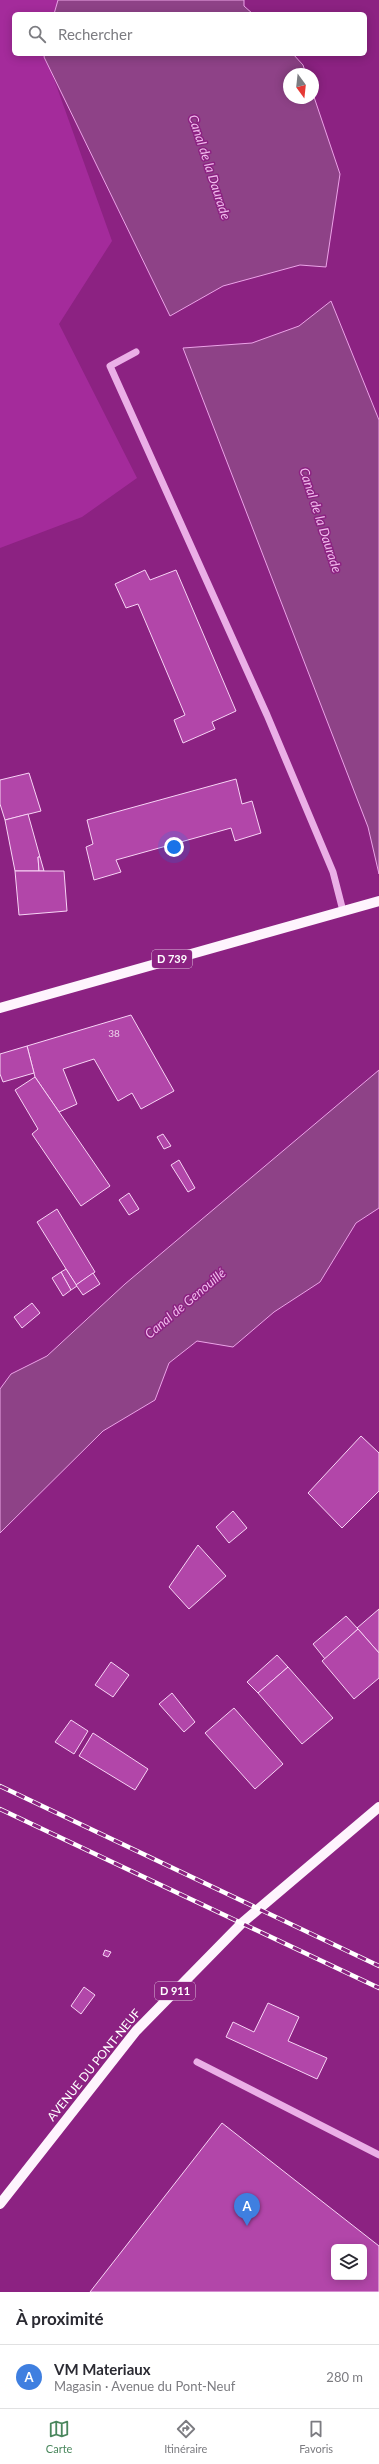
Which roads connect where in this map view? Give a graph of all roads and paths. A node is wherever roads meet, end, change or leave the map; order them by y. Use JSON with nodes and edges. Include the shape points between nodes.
{"nodes":[{"id":1,"x":136,"y":352,"type":"dead end"},
{"id":2,"x":379,"y":901,"type":"edge"},
{"id":3,"x":343,"y":911,"type":"junction"},
{"id":4,"x":0,"y":1008,"type":"edge"},
{"id":5,"x":379,"y":1807,"type":"edge"},
{"id":6,"x":197,"y":2062,"type":"dead end"},
{"id":7,"x":379,"y":2155,"type":"edge"},
{"id":8,"x":0,"y":2204,"type":"edge"}],
"edges":[{"from":1,"to":3,"type":"lane","via":[[110,366],[270,722],[333,872]]},
{"from":2,"to":3,"type":"main road","number":"D 739"},
{"from":3,"to":4,"type":"main road","number":"D 739"},
{"from":5,"to":8,"type":"main road","name":"AVENUE DU PONT-NEUF","number":"D 911","via":[[242,1923],[136,2031]]},
{"from":6,"to":7,"type":"lane"}]}
